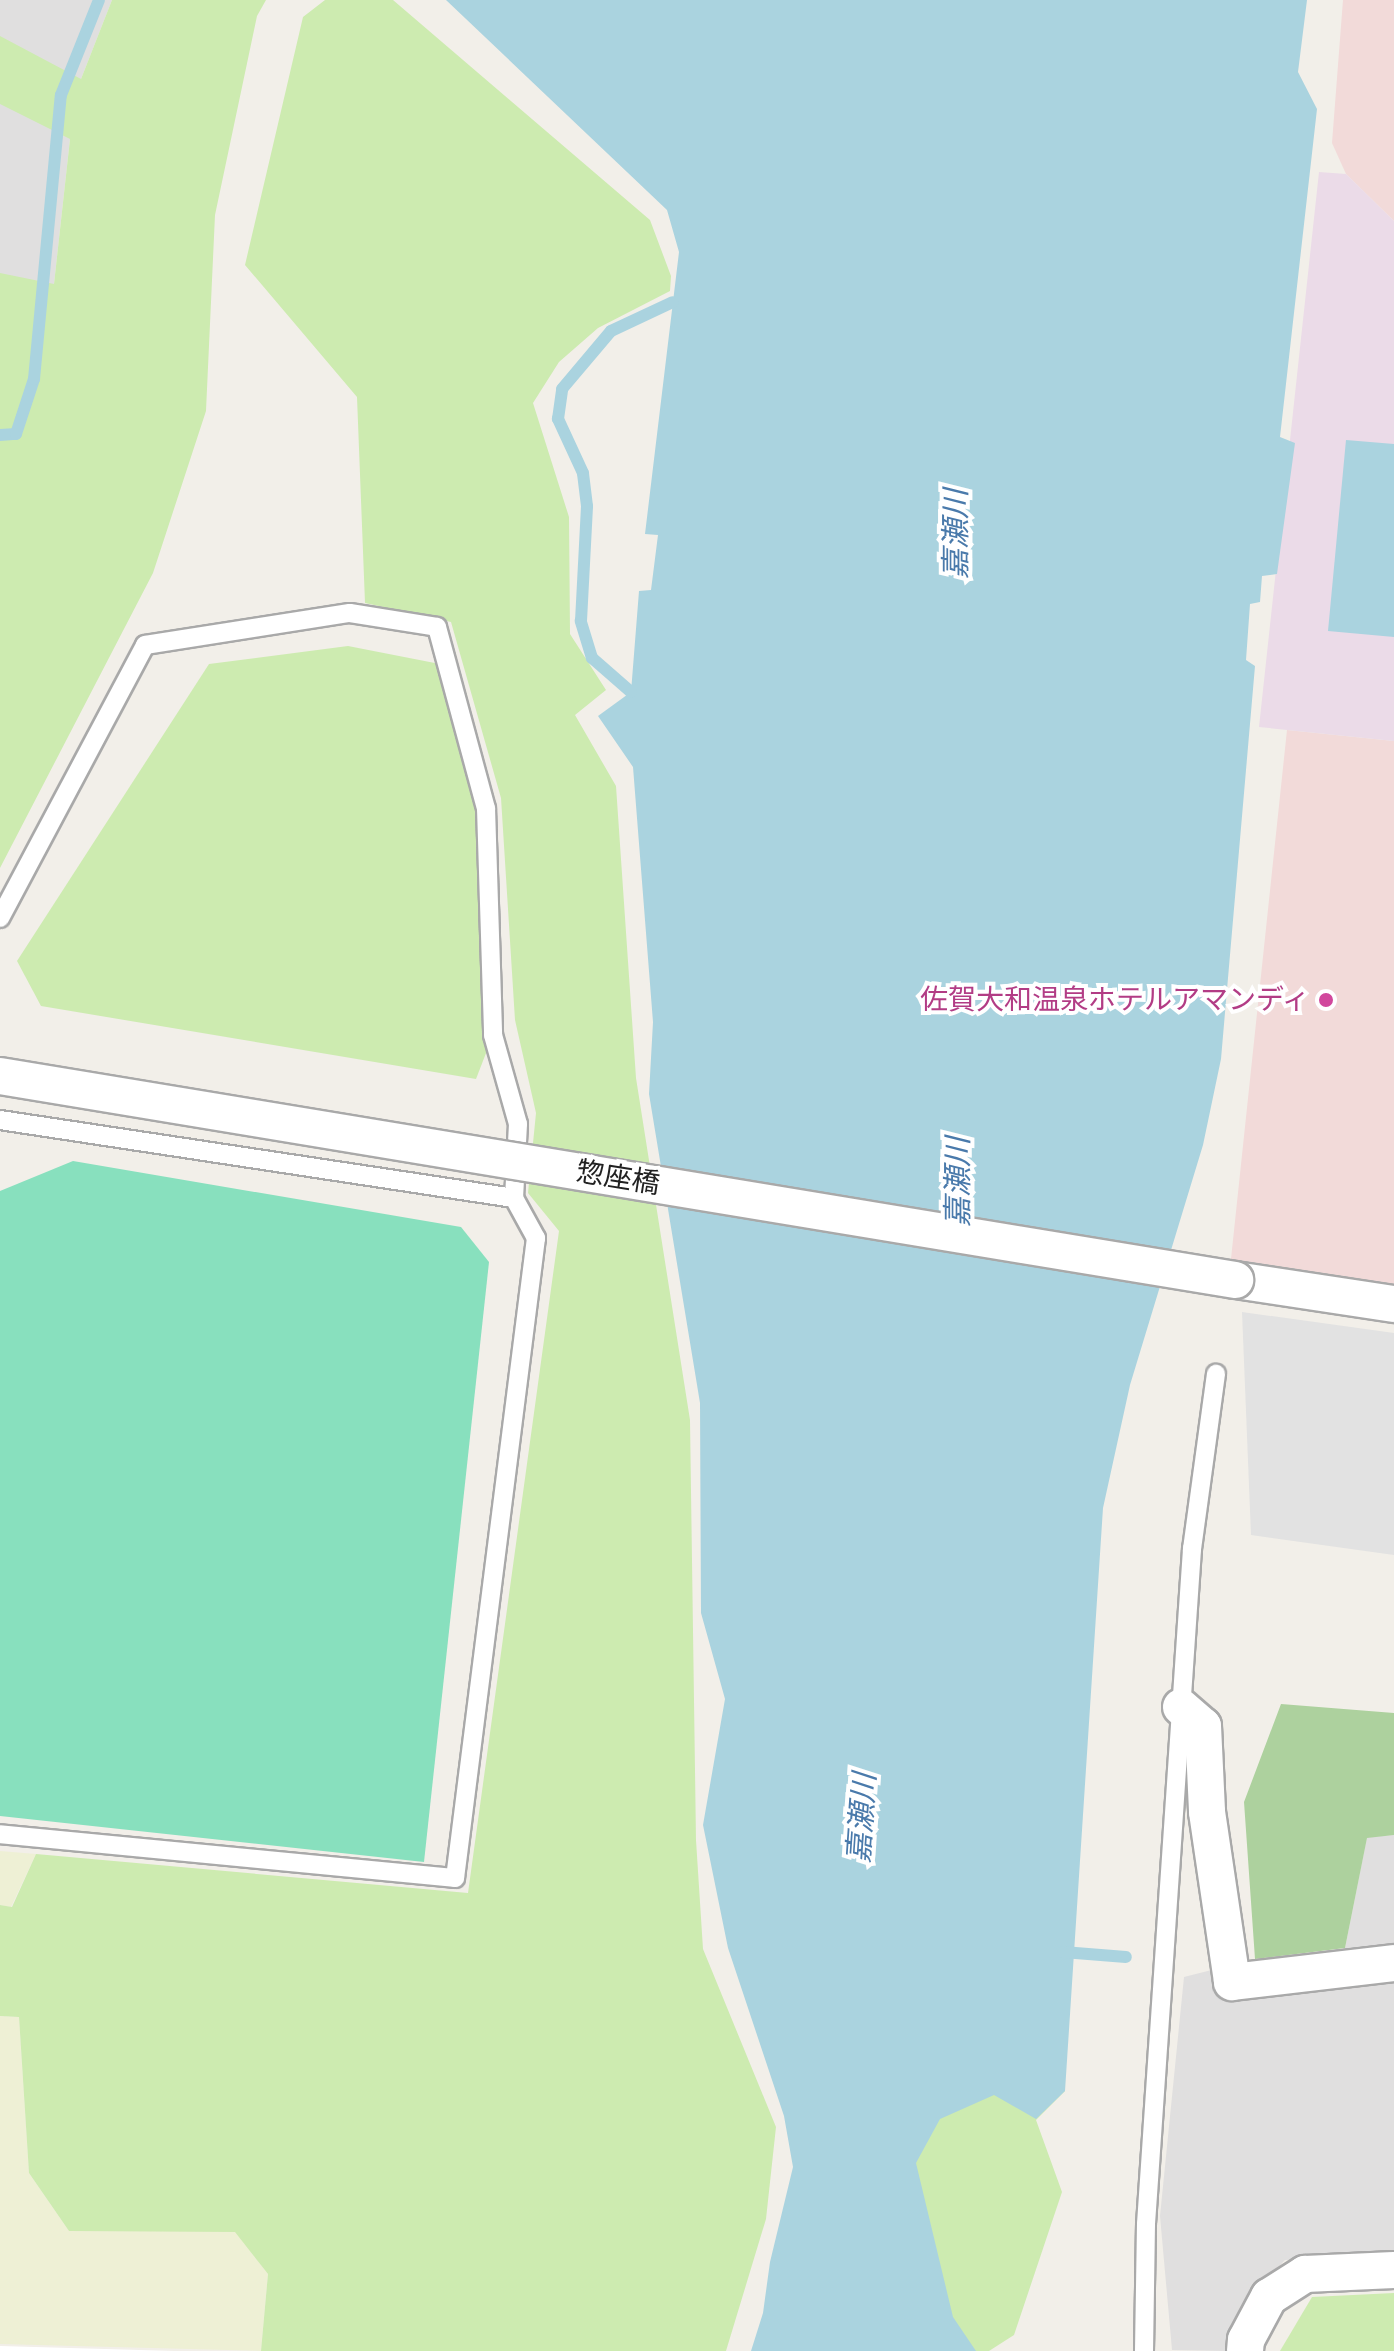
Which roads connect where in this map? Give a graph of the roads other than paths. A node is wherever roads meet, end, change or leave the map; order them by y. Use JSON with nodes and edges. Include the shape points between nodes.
{"nodes":[{"id":1,"x":0,"y":918,"type":"edge"},
{"id":2,"x":0,"y":1076,"type":"edge"},
{"id":3,"x":0,"y":1120,"type":"edge"},
{"id":4,"x":514,"y":1198,"type":"junction"},
{"id":5,"x":1394,"y":1304,"type":"edge"},
{"id":6,"x":1216,"y":1374,"type":"dead end"},
{"id":7,"x":1181,"y":1707,"type":"junction"},
{"id":8,"x":0,"y":1834,"type":"edge"},
{"id":9,"x":1394,"y":1963,"type":"edge"},
{"id":10,"x":1394,"y":2270,"type":"edge"},
{"id":11,"x":1144,"y":2351,"type":"edge"},
{"id":12,"x":1245,"y":2351,"type":"edge"}],
"edges":[{"from":1,"to":4,"type":"lane","via":[[145,645],[350,613],[437,627],[486,808],[493,1035],[518,1124]]},
{"from":2,"to":5,"type":"street","name":"惣座橋","bridge":true},
{"from":3,"to":4,"type":"lane"},
{"from":4,"to":8,"type":"lane","via":[[536,1238],[455,1878]]},
{"from":6,"to":7,"type":"lane","via":[[1192,1549]]},
{"from":7,"to":9,"type":"street","via":[[1203,1726],[1207,1812],[1232,1982]]},
{"from":7,"to":11,"type":"lane","via":[[1146,2224]]},
{"from":10,"to":12,"type":"street","via":[[1305,2274],[1269,2297]]}]}
